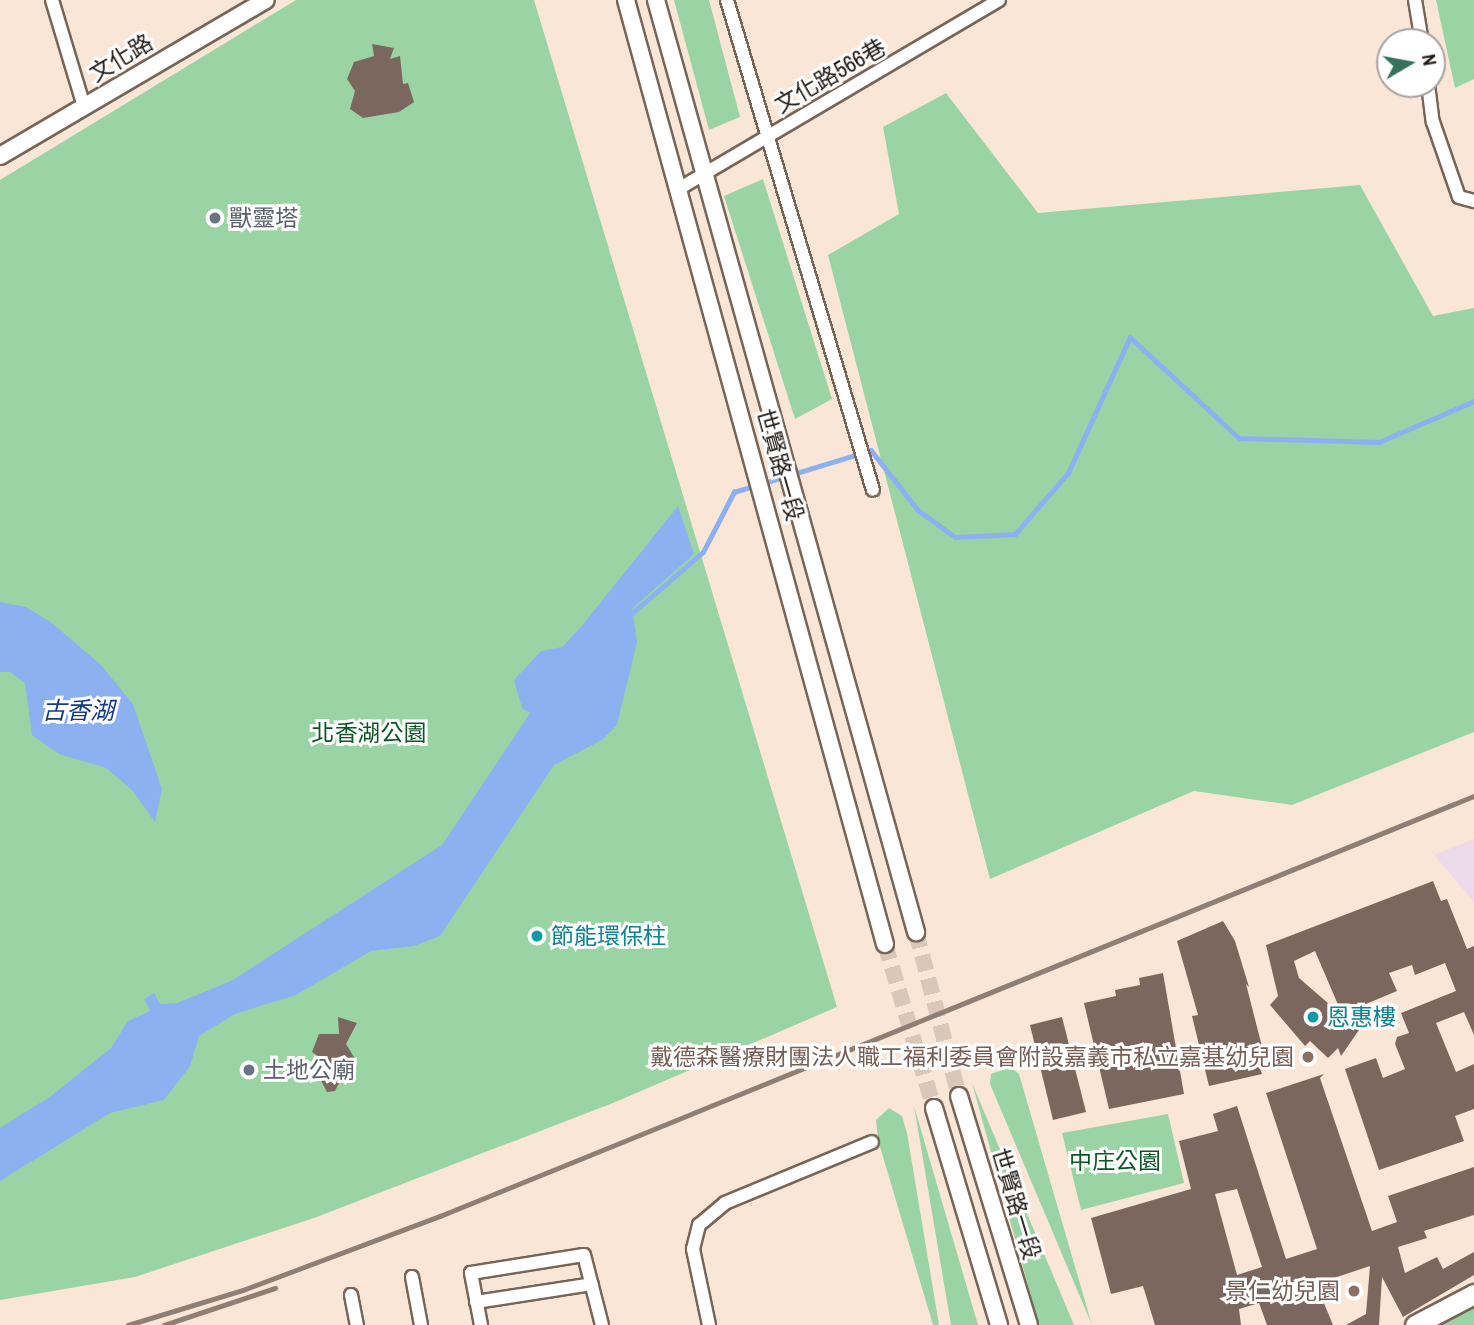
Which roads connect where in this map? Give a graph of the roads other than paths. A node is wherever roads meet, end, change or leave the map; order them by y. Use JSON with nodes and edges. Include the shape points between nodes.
{"nodes":[{"id":1,"x":52,"y":0,"type":"edge"},
{"id":2,"x":266,"y":0,"type":"edge"},
{"id":3,"x":626,"y":0,"type":"edge"},
{"id":4,"x":656,"y":0,"type":"edge"},
{"id":5,"x":727,"y":0,"type":"edge"},
{"id":6,"x":999,"y":0,"type":"edge"},
{"id":7,"x":1416,"y":0,"type":"edge"},
{"id":8,"x":1420,"y":28,"type":"edge"},
{"id":9,"x":1430,"y":98,"type":"edge"},
{"id":10,"x":85,"y":107,"type":"junction"},
{"id":11,"x":767,"y":136,"type":"junction"},
{"id":12,"x":0,"y":156,"type":"edge"},
{"id":13,"x":701,"y":175,"type":"junction"},
{"id":14,"x":680,"y":187,"type":"junction"},
{"id":15,"x":1474,"y":201,"type":"edge"},
{"id":16,"x":873,"y":490,"type":"dead end"},
{"id":17,"x":916,"y":932,"type":"tunnel mouth"},
{"id":18,"x":885,"y":944,"type":"tunnel mouth"},
{"id":19,"x":959,"y":1096,"type":"tunnel mouth"},
{"id":20,"x":934,"y":1108,"type":"tunnel mouth"},
{"id":21,"x":872,"y":1142,"type":"dead end"},
{"id":22,"x":412,"y":1277,"type":"dead end"},
{"id":23,"x":592,"y":1284,"type":"junction"},
{"id":24,"x":1474,"y":1294,"type":"edge"},
{"id":25,"x":351,"y":1295,"type":"dead end"},
{"id":26,"x":477,"y":1302,"type":"junction"},
{"id":27,"x":357,"y":1325,"type":"edge"},
{"id":28,"x":421,"y":1325,"type":"edge"},
{"id":29,"x":481,"y":1325,"type":"edge"},
{"id":30,"x":602,"y":1325,"type":"edge"},
{"id":31,"x":709,"y":1325,"type":"edge"},
{"id":32,"x":999,"y":1325,"type":"edge"},
{"id":33,"x":1029,"y":1325,"type":"edge"},
{"id":34,"x":1415,"y":1325,"type":"edge"}],
"edges":[{"from":1,"to":10,"type":"street"},
{"from":2,"to":10,"type":"street","name":"文化路"},
{"from":3,"to":14,"type":"street","name":"世賢路一段"},
{"from":4,"to":13,"type":"street","name":"世賢路一段"},
{"from":5,"to":11,"type":"street"},
{"from":6,"to":11,"type":"street","name":"文化路566巷"},
{"from":7,"to":8,"type":"street"},
{"from":9,"to":15,"type":"street","via":[[1433,122],[1459,197]]},
{"from":10,"to":12,"type":"street","name":"文化路"},
{"from":11,"to":13,"type":"street","name":"文化路566巷"},
{"from":11,"to":16,"type":"street"},
{"from":13,"to":14,"type":"street","name":"文化路566巷"},
{"from":13,"to":17,"type":"street","name":"世賢路一段","via":[[779,430]]},
{"from":14,"to":18,"type":"street","name":"世賢路一段"},
{"from":19,"to":33,"type":"street","name":"世賢路一段"},
{"from":20,"to":32,"type":"street"},
{"from":21,"to":31,"type":"street","via":[[725,1203],[699,1225],[693,1249]]},
{"from":22,"to":28,"type":"street"},
{"from":23,"to":26,"type":"street"},
{"from":23,"to":26,"type":"street","via":[[584,1255],[471,1273]]},
{"from":23,"to":30,"type":"street"},
{"from":24,"to":34,"type":"main road"},
{"from":25,"to":27,"type":"street"},
{"from":26,"to":29,"type":"street"}]}
